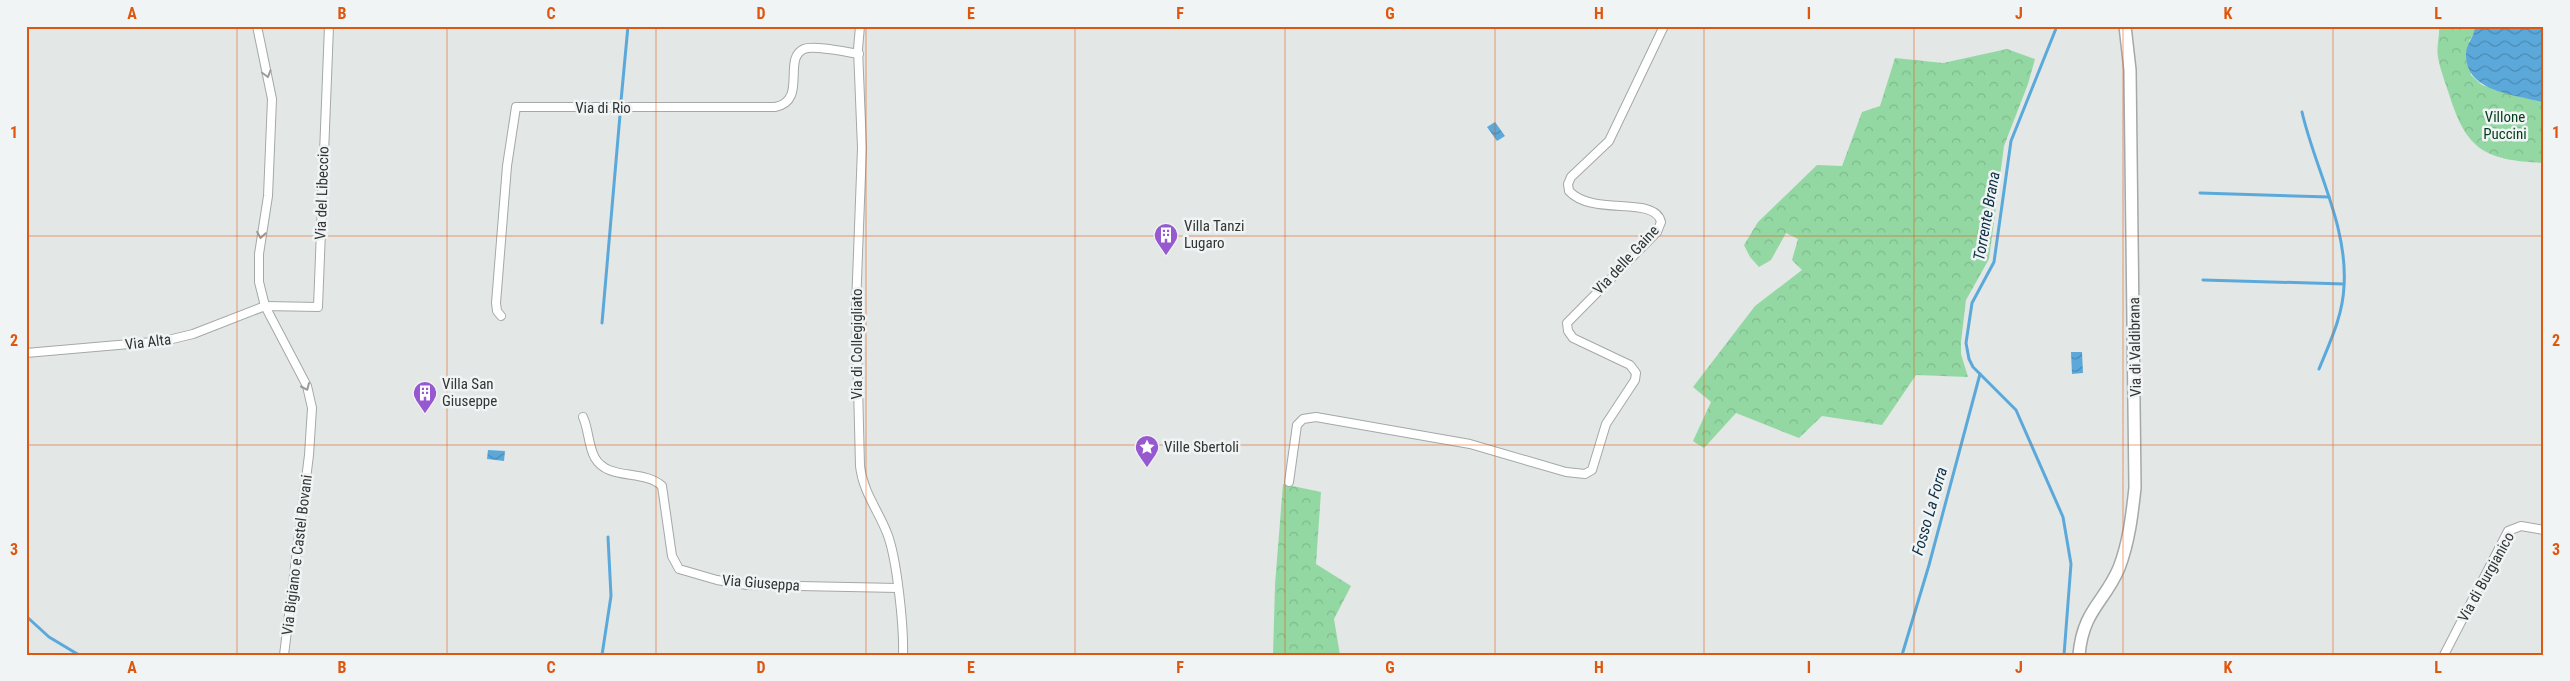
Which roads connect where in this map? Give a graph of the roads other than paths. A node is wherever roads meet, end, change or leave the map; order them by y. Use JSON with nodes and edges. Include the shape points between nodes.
{"nodes":[{"id":1,"x":257,"y":26,"type":"edge"},
{"id":2,"x":329,"y":26,"type":"edge"},
{"id":3,"x":860,"y":26,"type":"edge"},
{"id":4,"x":1664,"y":26,"type":"edge"},
{"id":5,"x":2126,"y":26,"type":"edge"},
{"id":6,"x":859,"y":54,"type":"junction"},
{"id":7,"x":265,"y":306,"type":"junction"},
{"id":8,"x":501,"y":316,"type":"dead end"},
{"id":9,"x":26,"y":353,"type":"edge"},
{"id":10,"x":583,"y":417,"type":"dead end"},
{"id":11,"x":1289,"y":482,"type":"dead end"},
{"id":12,"x":2544,"y":530,"type":"edge"},
{"id":13,"x":898,"y":588,"type":"junction"},
{"id":14,"x":284,"y":655,"type":"edge"},
{"id":15,"x":903,"y":655,"type":"edge"},
{"id":16,"x":2079,"y":655,"type":"edge"},
{"id":17,"x":2444,"y":655,"type":"edge"}],
"edges":[{"from":1,"to":7,"type":"street","name":"Via Bigiano e Castel Bovani","one_way":true,"via":[[272,99],[268,196],[259,254],[259,282]]},
{"from":2,"to":7,"type":"street","name":"Via del Libeccio","via":[[318,307]]},
{"from":3,"to":6,"type":"street","name":"Via di Collegigliato"},
{"from":4,"to":11,"type":"street","name":"Via delle Gaine","via":[[1609,141],[1571,178],[1568,186],[1571,194],[1587,203],[1647,208],[1657,212],[1661,226],[1567,325],[1568,332],[1576,339],[1633,368],[1636,375],[1608,419],[1592,470],[1585,474],[1566,472],[1470,444],[1316,417],[1302,419],[1298,425]]},
{"from":5,"to":16,"type":"street","name":"Via di Valdibrana","via":[[2130,70],[2135,488],[2128,539],[2118,569],[2084,626]]},
{"from":6,"to":8,"type":"street","name":"Via di Rio","via":[[810,48],[802,50],[796,57],[791,95],[786,103],[775,107],[516,107],[506,166],[496,303]]},
{"from":6,"to":13,"type":"street","name":"Via di Collegigliato","via":[[862,148],[856,350],[860,466],[865,490],[888,533]]},
{"from":7,"to":9,"type":"street","name":"Via Alta","via":[[172,340]]},
{"from":7,"to":14,"type":"street","name":"Via Bigiano e Castel Bovani","one_way":true,"via":[[310,397],[309,455]]},
{"from":10,"to":13,"type":"street","name":"Via Giuseppa","via":[[593,454],[600,465],[616,472],[650,478],[662,486],[672,556],[678,569],[747,585]]},
{"from":12,"to":17,"type":"street","name":"Via di Burgianico","via":[[2521,526],[2508,531]]},
{"from":13,"to":15,"type":"street","name":"Via di Collegigliato"}]}
